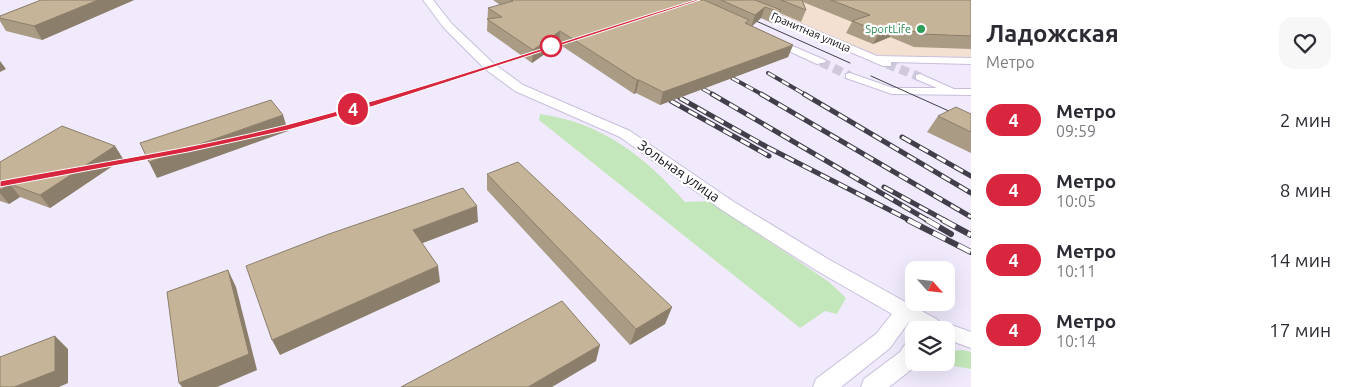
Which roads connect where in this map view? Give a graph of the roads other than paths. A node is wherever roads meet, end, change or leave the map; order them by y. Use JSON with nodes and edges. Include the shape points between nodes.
{"nodes":[{"id":1,"x":428,"y":0,"type":"edge"},
{"id":2,"x":756,"y":9,"type":"edge"},
{"id":3,"x":764,"y":36,"type":"edge"},
{"id":4,"x":874,"y":59,"type":"junction"},
{"id":5,"x":971,"y":61,"type":"edge"},
{"id":6,"x":821,"y":62,"type":"tunnel mouth"},
{"id":7,"x":887,"y":64,"type":"tunnel mouth"},
{"id":8,"x":850,"y":76,"type":"tunnel mouth"},
{"id":9,"x":920,"y":78,"type":"tunnel mouth"},
{"id":10,"x":956,"y":92,"type":"junction"},
{"id":11,"x":971,"y":92,"type":"edge"},
{"id":12,"x":971,"y":99,"type":"edge"},
{"id":13,"x":905,"y":310,"type":"edge"},
{"id":14,"x":906,"y":311,"type":"joint"},
{"id":15,"x":923,"y":321,"type":"edge"},
{"id":16,"x":955,"y":335,"type":"edge"},
{"id":17,"x":971,"y":340,"type":"edge"},
{"id":18,"x":905,"y":361,"type":"edge"},
{"id":19,"x":824,"y":387,"type":"edge"},
{"id":20,"x":872,"y":387,"type":"edge"}],
"edges":[{"from":1,"to":13,"type":"street","name":"Зольная улица","via":[[448,26],[489,66],[519,88],[625,134],[774,235],[852,283]]},
{"from":2,"to":4,"type":"street","name":"Гранитная улица"},
{"from":3,"to":6,"type":"street","name":"Гранитная улица"},
{"from":4,"to":5,"type":"street","name":"Гранитная улица"},
{"from":4,"to":7,"type":"street","name":"Гранитная улица"},
{"from":8,"to":10,"type":"street","via":[[892,91]]},
{"from":9,"to":10,"type":"street"},
{"from":10,"to":11,"type":"street"},
{"from":10,"to":12,"type":"street"},
{"from":14,"to":15,"type":"street","name":"Зольная улица"},
{"from":14,"to":19,"type":"street","via":[[883,341]]},
{"from":16,"to":17,"type":"street","name":"Зольная улица"},
{"from":18,"to":20,"type":"street"}]}
